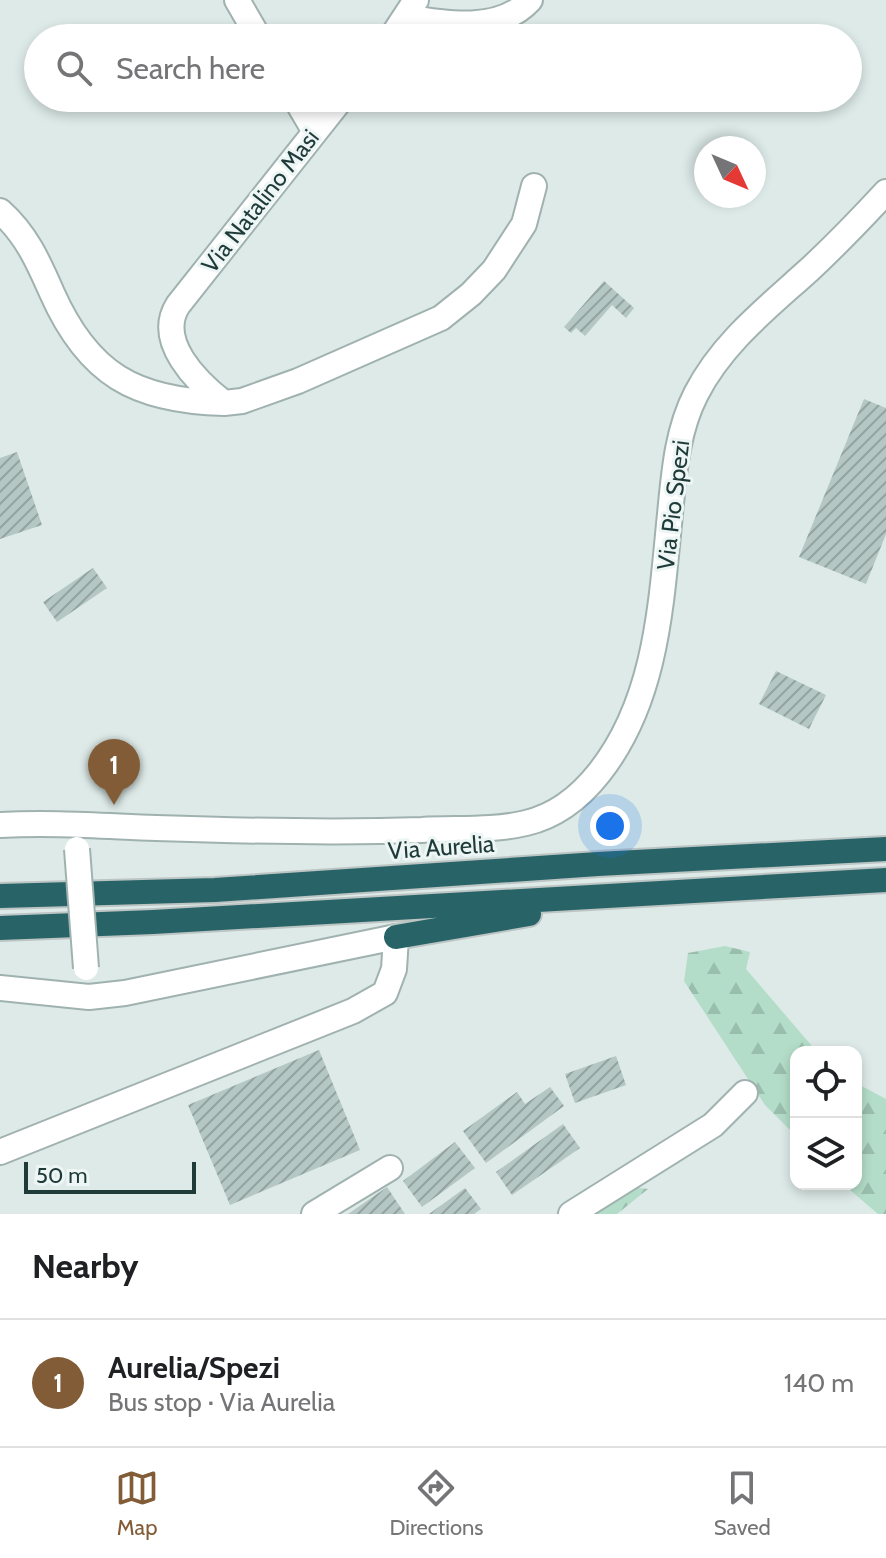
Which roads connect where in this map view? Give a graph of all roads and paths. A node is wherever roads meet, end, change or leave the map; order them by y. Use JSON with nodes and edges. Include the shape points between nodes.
{"nodes":[{"id":1,"x":237,"y":0,"type":"edge"},
{"id":2,"x":530,"y":0,"type":"edge"},
{"id":3,"x":411,"y":9,"type":"edge"},
{"id":4,"x":251,"y":24,"type":"edge"},
{"id":5,"x":303,"y":112,"type":"edge"},
{"id":6,"x":331,"y":112,"type":"edge"},
{"id":7,"x":315,"y":132,"type":"junction"},
{"id":8,"x":534,"y":186,"type":"dead end"},
{"id":9,"x":886,"y":192,"type":"edge"},
{"id":10,"x":0,"y":211,"type":"edge"},
{"id":11,"x":224,"y":403,"type":"junction"},
{"id":12,"x":552,"y":814,"type":"joint"},
{"id":13,"x":74,"y":823,"type":"junction"},
{"id":14,"x":0,"y":825,"type":"edge"},
{"id":15,"x":886,"y":849,"type":"edge"},
{"id":16,"x":886,"y":880,"type":"edge"},
{"id":17,"x":678,"y":892,"type":"junction"},
{"id":18,"x":0,"y":896,"type":"edge"},
{"id":19,"x":0,"y":928,"type":"edge"},
{"id":20,"x":396,"y":937,"type":"junction"},
{"id":21,"x":0,"y":988,"type":"edge"},
{"id":22,"x":26,"y":992,"type":"junction"},
{"id":23,"x":89,"y":997,"type":"junction"},
{"id":24,"x":0,"y":1006,"type":"edge"},
{"id":25,"x":745,"y":1093,"type":"dead end"},
{"id":26,"x":0,"y":1152,"type":"edge"},
{"id":27,"x":390,"y":1168,"type":"dead end"},
{"id":28,"x":314,"y":1214,"type":"edge"},
{"id":29,"x":571,"y":1214,"type":"edge"}],
"edges":[{"from":1,"to":4,"type":"street"},
{"from":2,"to":3,"type":"street","via":[[510,15],[485,22],[440,22]]},
{"from":5,"to":7,"type":"street"},
{"from":6,"to":7,"type":"street","name":"Via Natalino Masi"},
{"from":7,"to":11,"type":"street","name":"Via Natalino Masi","via":[[178,305],[170,328],[175,346]]},
{"from":8,"to":11,"type":"street","via":[[524,224],[494,270],[441,318],[298,381]]},
{"from":9,"to":12,"type":"street","name":"Via Pio Spezi","via":[[739,335],[695,396],[682,427],[658,625],[639,703],[611,758],[576,798]]},
{"from":10,"to":11,"type":"street","via":[[29,244],[68,326],[103,369],[155,393]]},
{"from":12,"to":13,"type":"street","name":"Via Aurelia","via":[[517,825],[383,831]]},
{"from":13,"to":14,"type":"street","name":"Via Aurelia"},
{"from":13,"to":23,"type":"street","bridge":true},
{"from":15,"to":18,"type":"highway","name":"Via Aurelia","via":[[215,890]]},
{"from":16,"to":17,"type":"highway"},
{"from":17,"to":19,"type":"highway"},
{"from":17,"to":20,"type":"highway"},
{"from":20,"to":23,"type":"street"},
{"from":20,"to":26,"type":"street","via":[[394,969],[385,993],[353,1011]]},
{"from":21,"to":22,"type":"street"},
{"from":22,"to":23,"type":"street"},
{"from":22,"to":24,"type":"street"},
{"from":25,"to":29,"type":"street","via":[[713,1125]]},
{"from":27,"to":28,"type":"street"}]}
